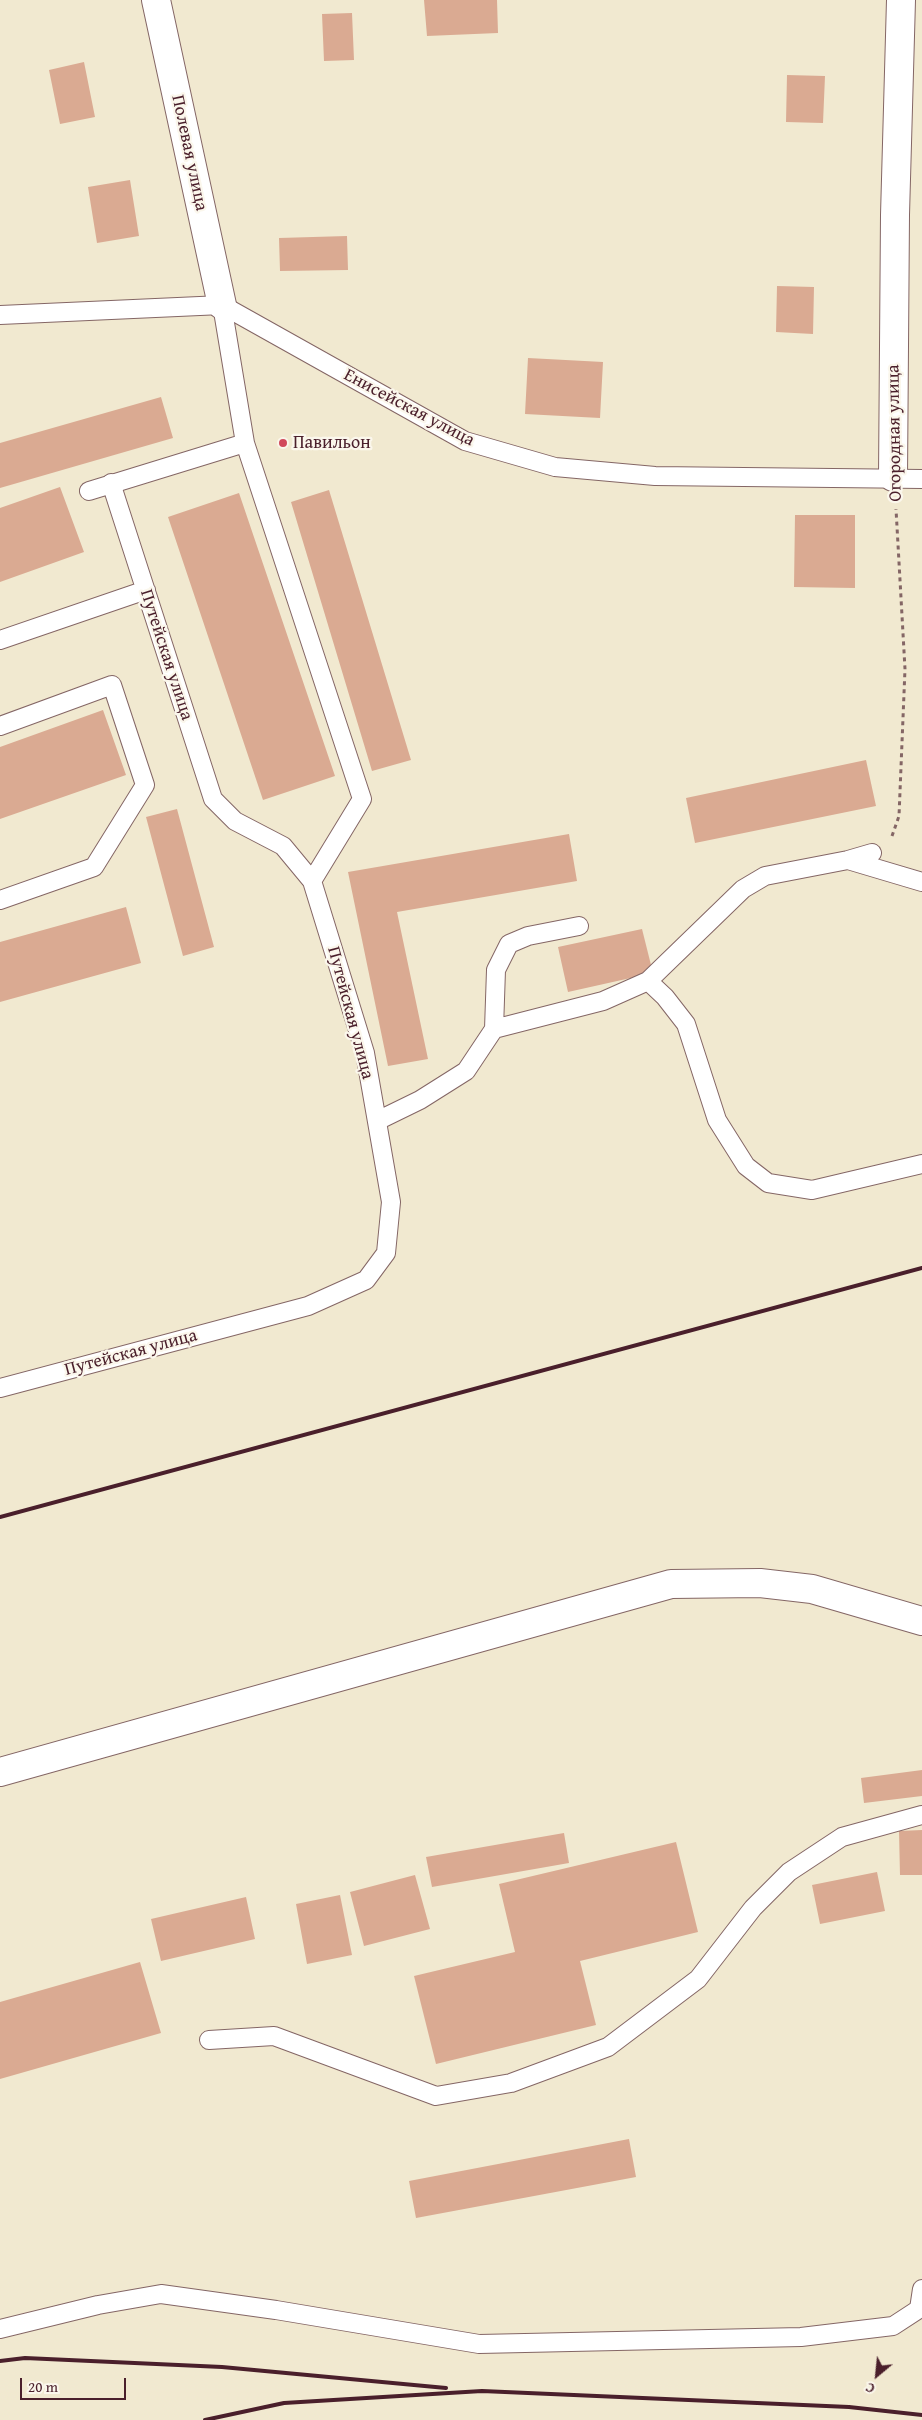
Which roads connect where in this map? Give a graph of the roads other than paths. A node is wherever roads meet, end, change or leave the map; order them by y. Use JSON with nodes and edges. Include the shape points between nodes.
{"nodes":[{"id":1,"x":156,"y":0,"type":"edge"},
{"id":2,"x":901,"y":0,"type":"edge"},
{"id":3,"x":222,"y":305,"type":"junction"},
{"id":4,"x":0,"y":316,"type":"edge"},
{"id":5,"x":245,"y":443,"type":"junction"},
{"id":6,"x":893,"y":477,"type":"junction"},
{"id":7,"x":922,"y":478,"type":"edge"},
{"id":8,"x":111,"y":483,"type":"junction"},
{"id":9,"x":89,"y":491,"type":"dead end"},
{"id":10,"x":146,"y":590,"type":"junction"},
{"id":11,"x":0,"y":640,"type":"edge"},
{"id":12,"x":0,"y":726,"type":"edge"},
{"id":13,"x":872,"y":853,"type":"road end"},
{"id":14,"x":848,"y":860,"type":"junction"},
{"id":15,"x":312,"y":881,"type":"junction"},
{"id":16,"x":922,"y":882,"type":"edge"},
{"id":17,"x":0,"y":900,"type":"edge"},
{"id":18,"x":579,"y":926,"type":"dead end"},
{"id":19,"x":648,"y":981,"type":"junction"},
{"id":20,"x":494,"y":1029,"type":"junction"},
{"id":21,"x":377,"y":1121,"type":"junction"},
{"id":22,"x":922,"y":1164,"type":"edge"},
{"id":23,"x":0,"y":1388,"type":"edge"},
{"id":24,"x":922,"y":1621,"type":"edge"},
{"id":25,"x":0,"y":1772,"type":"edge"},
{"id":26,"x":922,"y":1816,"type":"edge"},
{"id":27,"x":209,"y":2040,"type":"dead end"},
{"id":28,"x":922,"y":2289,"type":"edge"},
{"id":29,"x":0,"y":2329,"type":"edge"}],
"edges":[{"from":1,"to":3,"type":"street","name":"Полевая улица"},
{"from":2,"to":6,"type":"street","name":"Огородная улица"},
{"from":3,"to":4,"type":"lane"},
{"from":3,"to":5,"type":"lane"},
{"from":3,"to":6,"type":"lane","name":"Енисейская улица","via":[[465,441],[555,467],[654,476]]},
{"from":5,"to":8,"type":"lane"},
{"from":5,"to":15,"type":"lane","via":[[362,799]]},
{"from":6,"to":7,"type":"lane","name":"Енисейская улица"},
{"from":8,"to":9,"type":"lane"},
{"from":8,"to":10,"type":"lane","name":"Путейская улица"},
{"from":10,"to":11,"type":"lane"},
{"from":10,"to":15,"type":"lane","name":"Путейская улица","via":[[213,799],[235,820],[282,846]]},
{"from":12,"to":17,"type":"lane","via":[[112,685],[145,785],[94,867]]},
{"from":13,"to":14,"type":"lane"},
{"from":14,"to":16,"type":"lane"},
{"from":14,"to":19,"type":"lane","via":[[765,876],[743,889]]},
{"from":15,"to":21,"type":"lane","name":"Путейская улица","via":[[364,1052]]},
{"from":18,"to":20,"type":"lane","via":[[528,936],[509,944],[496,970]]},
{"from":19,"to":20,"type":"lane","via":[[603,1000]]},
{"from":19,"to":22,"type":"lane","via":[[686,1024],[717,1120],[746,1166],[768,1183],[812,1190]]},
{"from":20,"to":21,"type":"lane","via":[[466,1071],[420,1100]]},
{"from":21,"to":23,"type":"lane","name":"Путейская улица","via":[[391,1202],[386,1253],[366,1280],[308,1306]]},
{"from":24,"to":25,"type":"street","via":[[812,1589],[760,1583],[671,1584]]},
{"from":26,"to":27,"type":"lane","via":[[842,1837],[789,1872],[753,1908],[698,1979],[608,2047],[511,2083],[436,2096],[274,2036]]},
{"from":28,"to":29,"type":"lane","via":[[919,2309],[893,2326],[801,2337],[479,2344],[162,2294],[98,2305]]}]}
